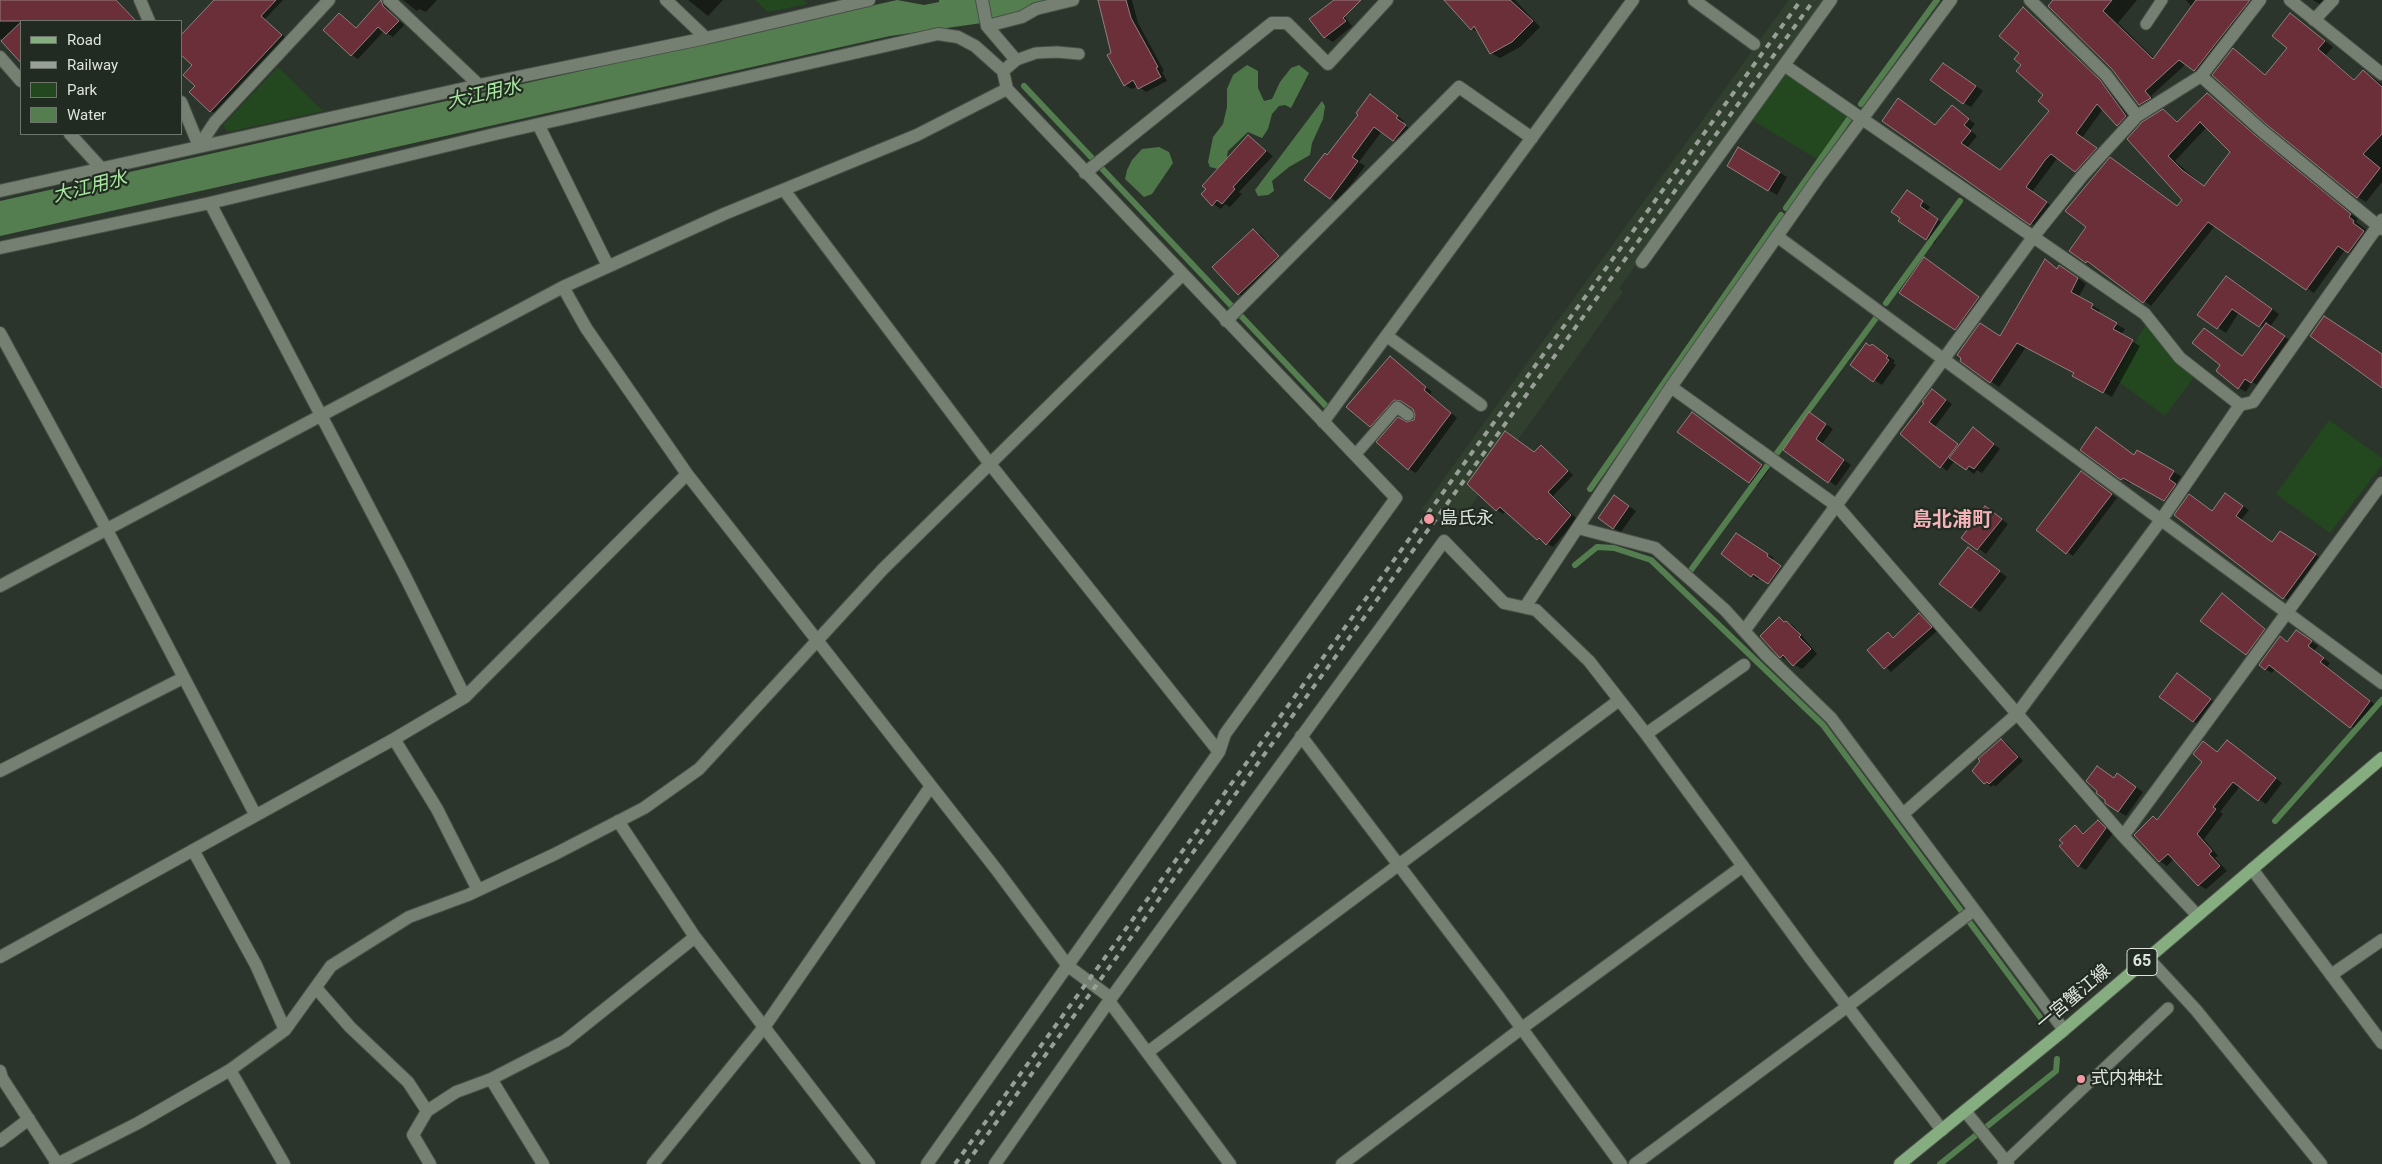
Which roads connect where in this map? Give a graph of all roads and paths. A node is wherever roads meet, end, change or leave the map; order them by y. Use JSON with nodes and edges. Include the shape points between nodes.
{"nodes":[{"id":1,"x":140,"y":0,"type":"edge"},
{"id":2,"x":329,"y":0,"type":"edge"},
{"id":3,"x":389,"y":0,"type":"edge"},
{"id":4,"x":666,"y":0,"type":"edge"},
{"id":5,"x":869,"y":0,"type":"edge"},
{"id":6,"x":982,"y":0,"type":"edge"},
{"id":7,"x":1073,"y":0,"type":"edge"},
{"id":8,"x":1387,"y":0,"type":"edge"},
{"id":9,"x":1633,"y":0,"type":"edge"},
{"id":10,"x":1694,"y":0,"type":"edge"},
{"id":11,"x":1831,"y":0,"type":"edge"},
{"id":12,"x":1951,"y":0,"type":"edge"},
{"id":13,"x":2030,"y":0,"type":"edge"},
{"id":14,"x":2162,"y":0,"type":"edge"},
{"id":15,"x":2260,"y":0,"type":"edge"},
{"id":16,"x":2290,"y":0,"type":"edge"},
{"id":17,"x":2333,"y":0,"type":"edge"},
{"id":18,"x":149,"y":20,"type":"edge"},
{"id":19,"x":2314,"y":20,"type":"junction"},
{"id":20,"x":2146,"y":24,"type":"dead end"},
{"id":21,"x":987,"y":26,"type":"junction"},
{"id":22,"x":706,"y":38,"type":"junction"},
{"id":23,"x":1754,"y":44,"type":"dead end"},
{"id":24,"x":1079,"y":54,"type":"dead end"},
{"id":25,"x":0,"y":58,"type":"edge"},
{"id":26,"x":1016,"y":60,"type":"junction"},
{"id":27,"x":1784,"y":65,"type":"junction"},
{"id":28,"x":1003,"y":71,"type":"junction"},
{"id":29,"x":2382,"y":73,"type":"edge"},
{"id":30,"x":2201,"y":76,"type":"junction"},
{"id":31,"x":20,"y":80,"type":"edge"},
{"id":32,"x":479,"y":85,"type":"junction"},
{"id":33,"x":1007,"y":89,"type":"junction"},
{"id":34,"x":182,"y":104,"type":"edge"},
{"id":35,"x":2137,"y":116,"type":"junction"},
{"id":36,"x":1864,"y":118,"type":"junction"},
{"id":37,"x":539,"y":126,"type":"junction"},
{"id":38,"x":71,"y":135,"type":"edge"},
{"id":39,"x":1532,"y":138,"type":"junction"},
{"id":40,"x":199,"y":146,"type":"junction"},
{"id":41,"x":1094,"y":166,"type":"junction"},
{"id":42,"x":101,"y":168,"type":"junction"},
{"id":43,"x":784,"y":190,"type":"junction"},
{"id":44,"x":0,"y":191,"type":"edge"},
{"id":45,"x":210,"y":203,"type":"junction"},
{"id":46,"x":2381,"y":225,"type":"edge"},
{"id":47,"x":1778,"y":236,"type":"junction"},
{"id":48,"x":2034,"y":236,"type":"junction"},
{"id":49,"x":0,"y":248,"type":"edge"},
{"id":50,"x":1642,"y":262,"type":"dead end"},
{"id":51,"x":608,"y":266,"type":"junction"},
{"id":52,"x":1182,"y":275,"type":"junction"},
{"id":53,"x":563,"y":287,"type":"junction"},
{"id":54,"x":1234,"y":314,"type":"junction"},
{"id":55,"x":0,"y":333,"type":"edge"},
{"id":56,"x":1387,"y":336,"type":"junction"},
{"id":57,"x":1945,"y":360,"type":"junction"},
{"id":58,"x":1672,"y":388,"type":"junction"},
{"id":59,"x":1480,"y":405,"type":"dead end"},
{"id":60,"x":2240,"y":405,"type":"junction"},
{"id":61,"x":1408,"y":415,"type":"dead end"},
{"id":62,"x":321,"y":416,"type":"junction"},
{"id":63,"x":1323,"y":422,"type":"junction"},
{"id":64,"x":1355,"y":455,"type":"junction"},
{"id":65,"x":990,"y":464,"type":"junction"},
{"id":66,"x":686,"y":474,"type":"junction"},
{"id":67,"x":2382,"y":483,"type":"edge"},
{"id":68,"x":1837,"y":506,"type":"junction"},
{"id":69,"x":2161,"y":520,"type":"junction"},
{"id":70,"x":1578,"y":528,"type":"junction"},
{"id":71,"x":107,"y":530,"type":"junction"},
{"id":72,"x":0,"y":586,"type":"edge"},
{"id":73,"x":1525,"y":607,"type":"junction"},
{"id":74,"x":2286,"y":612,"type":"junction"},
{"id":75,"x":1744,"y":631,"type":"junction"},
{"id":76,"x":817,"y":642,"type":"junction"},
{"id":77,"x":1744,"y":665,"type":"dead end"},
{"id":78,"x":183,"y":678,"type":"junction"},
{"id":79,"x":2382,"y":683,"type":"edge"},
{"id":80,"x":465,"y":697,"type":"junction"},
{"id":81,"x":1618,"y":700,"type":"junction"},
{"id":82,"x":2017,"y":714,"type":"junction"},
{"id":83,"x":1646,"y":734,"type":"junction"},
{"id":84,"x":1301,"y":736,"type":"junction"},
{"id":85,"x":394,"y":739,"type":"junction"},
{"id":86,"x":1219,"y":752,"type":"junction"},
{"id":87,"x":2382,"y":758,"type":"edge"},
{"id":88,"x":0,"y":771,"type":"edge"},
{"id":89,"x":931,"y":786,"type":"junction"},
{"id":90,"x":256,"y":814,"type":"junction"},
{"id":91,"x":1903,"y":814,"type":"junction"},
{"id":92,"x":618,"y":821,"type":"junction"},
{"id":93,"x":2123,"y":836,"type":"junction"},
{"id":94,"x":193,"y":850,"type":"junction"},
{"id":95,"x":1399,"y":865,"type":"junction"},
{"id":96,"x":1743,"y":866,"type":"junction"},
{"id":97,"x":2252,"y":869,"type":"junction"},
{"id":98,"x":478,"y":890,"type":"junction"},
{"id":99,"x":1968,"y":914,"type":"junction"},
{"id":100,"x":2197,"y":915,"type":"junction"},
{"id":101,"x":695,"y":937,"type":"junction"},
{"id":102,"x":2382,"y":940,"type":"edge"},
{"id":103,"x":0,"y":957,"type":"edge"},
{"id":104,"x":2148,"y":958,"type":"junction"},
{"id":105,"x":1068,"y":966,"type":"junction"},
{"id":106,"x":2331,"y":974,"type":"junction"},
{"id":107,"x":316,"y":988,"type":"junction"},
{"id":108,"x":1110,"y":999,"type":"junction"},
{"id":109,"x":1848,"y":1006,"type":"junction"},
{"id":110,"x":2168,"y":1008,"type":"dead end"},
{"id":111,"x":765,"y":1026,"type":"junction"},
{"id":112,"x":1522,"y":1028,"type":"junction"},
{"id":113,"x":285,"y":1030,"type":"junction"},
{"id":114,"x":2064,"y":1030,"type":"junction"},
{"id":115,"x":2382,"y":1042,"type":"edge"},
{"id":116,"x":1148,"y":1052,"type":"junction"},
{"id":117,"x":230,"y":1070,"type":"junction"},
{"id":118,"x":1,"y":1076,"type":"edge"},
{"id":119,"x":492,"y":1079,"type":"junction"},
{"id":120,"x":427,"y":1111,"type":"junction"},
{"id":121,"x":1964,"y":1111,"type":"junction"},
{"id":122,"x":29,"y":1119,"type":"junction"},
{"id":123,"x":1942,"y":1130,"type":"junction"},
{"id":124,"x":0,"y":1141,"type":"edge"},
{"id":125,"x":2006,"y":1163,"type":"edge"},
{"id":126,"x":56,"y":1164,"type":"edge"},
{"id":127,"x":284,"y":1164,"type":"edge"},
{"id":128,"x":430,"y":1164,"type":"edge"},
{"id":129,"x":543,"y":1164,"type":"edge"},
{"id":130,"x":654,"y":1164,"type":"edge"},
{"id":131,"x":869,"y":1164,"type":"edge"},
{"id":132,"x":927,"y":1164,"type":"edge"},
{"id":133,"x":995,"y":1164,"type":"edge"},
{"id":134,"x":1230,"y":1164,"type":"edge"},
{"id":135,"x":1342,"y":1164,"type":"edge"},
{"id":136,"x":1621,"y":1164,"type":"edge"},
{"id":137,"x":1635,"y":1164,"type":"edge"},
{"id":138,"x":1900,"y":1164,"type":"edge"},
{"id":139,"x":2321,"y":1164,"type":"edge"}],
"edges":[{"from":1,"to":18,"type":"street"},
{"from":2,"to":40,"type":"street","via":[[215,122]]},
{"from":3,"to":32,"type":"street"},
{"from":4,"to":22,"type":"street"},
{"from":5,"to":22,"type":"street"},
{"from":6,"to":21,"type":"street"},
{"from":7,"to":21,"type":"street","via":[[1036,8],[1022,16]]},
{"from":8,"to":41,"type":"street","via":[[1328,64],[1287,23],[1272,23]]},
{"from":9,"to":39,"type":"street"},
{"from":10,"to":23,"type":"street"},
{"from":11,"to":27,"type":"street"},
{"from":12,"to":36,"type":"street"},
{"from":13,"to":35,"type":"street","via":[[2106,76]]},
{"from":14,"to":20,"type":"lane"},
{"from":15,"to":30,"type":"street"},
{"from":16,"to":19,"type":"street"},
{"from":17,"to":19,"type":"street"},
{"from":19,"to":29,"type":"street"},
{"from":21,"to":26,"type":"street"},
{"from":22,"to":32,"type":"street"},
{"from":24,"to":26,"type":"lane","via":[[1036,53]]},
{"from":25,"to":31,"type":"street"},
{"from":26,"to":28,"type":"street"},
{"from":27,"to":36,"type":"street"},
{"from":27,"to":50,"type":"street"},
{"from":28,"to":33,"type":"street"},
{"from":28,"to":37,"type":"street","via":[[975,46],[958,36],[938,34]]},
{"from":30,"to":35,"type":"street"},
{"from":30,"to":46,"type":"street","via":[[2261,130]]},
{"from":32,"to":40,"type":"street"},
{"from":33,"to":41,"type":"street"},
{"from":33,"to":43,"type":"street","via":[[916,135]]},
{"from":34,"to":40,"type":"street"},
{"from":35,"to":48,"type":"street","via":[[2082,176]]},
{"from":36,"to":47,"type":"street"},
{"from":36,"to":48,"type":"street"},
{"from":37,"to":45,"type":"street"},
{"from":37,"to":51,"type":"street"},
{"from":38,"to":42,"type":"street"},
{"from":39,"to":54,"type":"street","via":[[1459,87]]},
{"from":39,"to":56,"type":"street"},
{"from":40,"to":42,"type":"street"},
{"from":41,"to":52,"type":"street"},
{"from":42,"to":44,"type":"street"},
{"from":43,"to":51,"type":"street"},
{"from":43,"to":65,"type":"street"},
{"from":45,"to":49,"type":"street"},
{"from":45,"to":62,"type":"street"},
{"from":46,"to":60,"type":"street","via":[[2252,402]]},
{"from":47,"to":57,"type":"street"},
{"from":47,"to":58,"type":"street"},
{"from":48,"to":57,"type":"street"},
{"from":48,"to":60,"type":"street","via":[[2146,314],[2180,358]]},
{"from":51,"to":53,"type":"street"},
{"from":52,"to":54,"type":"street"},
{"from":52,"to":65,"type":"street"},
{"from":53,"to":62,"type":"street"},
{"from":53,"to":66,"type":"street","via":[[586,328]]},
{"from":54,"to":63,"type":"street"},
{"from":55,"to":71,"type":"street"},
{"from":56,"to":59,"type":"street"},
{"from":56,"to":63,"type":"street"},
{"from":57,"to":68,"type":"street"},
{"from":57,"to":69,"type":"street"},
{"from":58,"to":68,"type":"street"},
{"from":58,"to":70,"type":"street"},
{"from":60,"to":69,"type":"street"},
{"from":61,"to":64,"type":"lane","via":[[1397,407]]},
{"from":62,"to":71,"type":"street"},
{"from":62,"to":80,"type":"street"},
{"from":63,"to":64,"type":"street"},
{"from":64,"to":86,"type":"street","via":[[1396,498],[1225,734]]},
{"from":65,"to":76,"type":"street","via":[[883,569]]},
{"from":65,"to":86,"type":"street"},
{"from":66,"to":76,"type":"street"},
{"from":66,"to":80,"type":"street"},
{"from":67,"to":74,"type":"street"},
{"from":68,"to":75,"type":"street"},
{"from":68,"to":82,"type":"street"},
{"from":69,"to":74,"type":"street"},
{"from":69,"to":82,"type":"street"},
{"from":70,"to":73,"type":"street"},
{"from":70,"to":75,"type":"street","via":[[1655,548]]},
{"from":71,"to":72,"type":"street"},
{"from":71,"to":78,"type":"street"},
{"from":73,"to":81,"type":"street","via":[[1536,610],[1590,661]]},
{"from":73,"to":84,"type":"street","via":[[1504,603],[1444,541]]},
{"from":74,"to":79,"type":"street"},
{"from":74,"to":93,"type":"street"},
{"from":75,"to":91,"type":"street","via":[[1831,718]]},
{"from":76,"to":89,"type":"street"},
{"from":76,"to":92,"type":"street","via":[[699,769],[644,808]]},
{"from":77,"to":83,"type":"street"},
{"from":78,"to":88,"type":"street"},
{"from":78,"to":90,"type":"street"},
{"from":80,"to":85,"type":"street"},
{"from":81,"to":83,"type":"street"},
{"from":81,"to":95,"type":"street"},
{"from":82,"to":91,"type":"street"},
{"from":82,"to":93,"type":"street"},
{"from":83,"to":96,"type":"street"},
{"from":84,"to":95,"type":"street"},
{"from":84,"to":108,"type":"street"},
{"from":85,"to":90,"type":"street"},
{"from":85,"to":98,"type":"street","via":[[437,809]]},
{"from":86,"to":105,"type":"street"},
{"from":87,"to":97,"type":"main road","name":"一宮蟹江線","number":"65"},
{"from":89,"to":105,"type":"street"},
{"from":89,"to":111,"type":"street"},
{"from":90,"to":94,"type":"street"},
{"from":91,"to":99,"type":"street"},
{"from":92,"to":98,"type":"street"},
{"from":92,"to":101,"type":"street"},
{"from":93,"to":100,"type":"street"},
{"from":94,"to":103,"type":"street"},
{"from":94,"to":113,"type":"street","via":[[256,965]]},
{"from":95,"to":112,"type":"street"},
{"from":95,"to":116,"type":"street"},
{"from":96,"to":109,"type":"street"},
{"from":96,"to":112,"type":"street"},
{"from":97,"to":100,"type":"main road","name":"一宮蟹江線","number":"65"},
{"from":97,"to":106,"type":"street"},
{"from":98,"to":107,"type":"street","via":[[409,917],[332,966]]},
{"from":99,"to":109,"type":"street"},
{"from":99,"to":114,"type":"street"},
{"from":100,"to":104,"type":"main road","name":"一宮蟹江線","number":"65"},
{"from":101,"to":111,"type":"street"},
{"from":101,"to":119,"type":"street","via":[[565,1041]]},
{"from":102,"to":106,"type":"street"},
{"from":104,"to":114,"type":"main road","name":"一宮蟹江線","number":"65"},
{"from":104,"to":139,"type":"street","via":[[2196,1010]]},
{"from":105,"to":108,"type":"street"},
{"from":105,"to":132,"type":"street"},
{"from":106,"to":115,"type":"street"},
{"from":107,"to":113,"type":"street"},
{"from":107,"to":120,"type":"street","via":[[350,1027],[408,1082]]},
{"from":108,"to":116,"type":"street"},
{"from":108,"to":133,"type":"street"},
{"from":109,"to":123,"type":"street"},
{"from":109,"to":137,"type":"street"},
{"from":110,"to":125,"type":"lane"},
{"from":111,"to":130,"type":"street"},
{"from":111,"to":131,"type":"street"},
{"from":112,"to":135,"type":"street"},
{"from":112,"to":136,"type":"street"},
{"from":113,"to":117,"type":"street"},
{"from":114,"to":121,"type":"main road","name":"一宮蟹江線","number":"65"},
{"from":116,"to":134,"type":"street"},
{"from":117,"to":126,"type":"street","via":[[138,1123]]},
{"from":117,"to":127,"type":"street"},
{"from":118,"to":122,"type":"street"},
{"from":119,"to":120,"type":"street","via":[[456,1092]]},
{"from":119,"to":129,"type":"street"},
{"from":120,"to":128,"type":"street","via":[[414,1135]]},
{"from":121,"to":123,"type":"main road","name":"一宮蟹江線","number":"65"},
{"from":121,"to":125,"type":"street"},
{"from":122,"to":124,"type":"street"},
{"from":122,"to":126,"type":"street"},
{"from":123,"to":138,"type":"main road","name":"一宮蟹江線","number":"65"}]}
